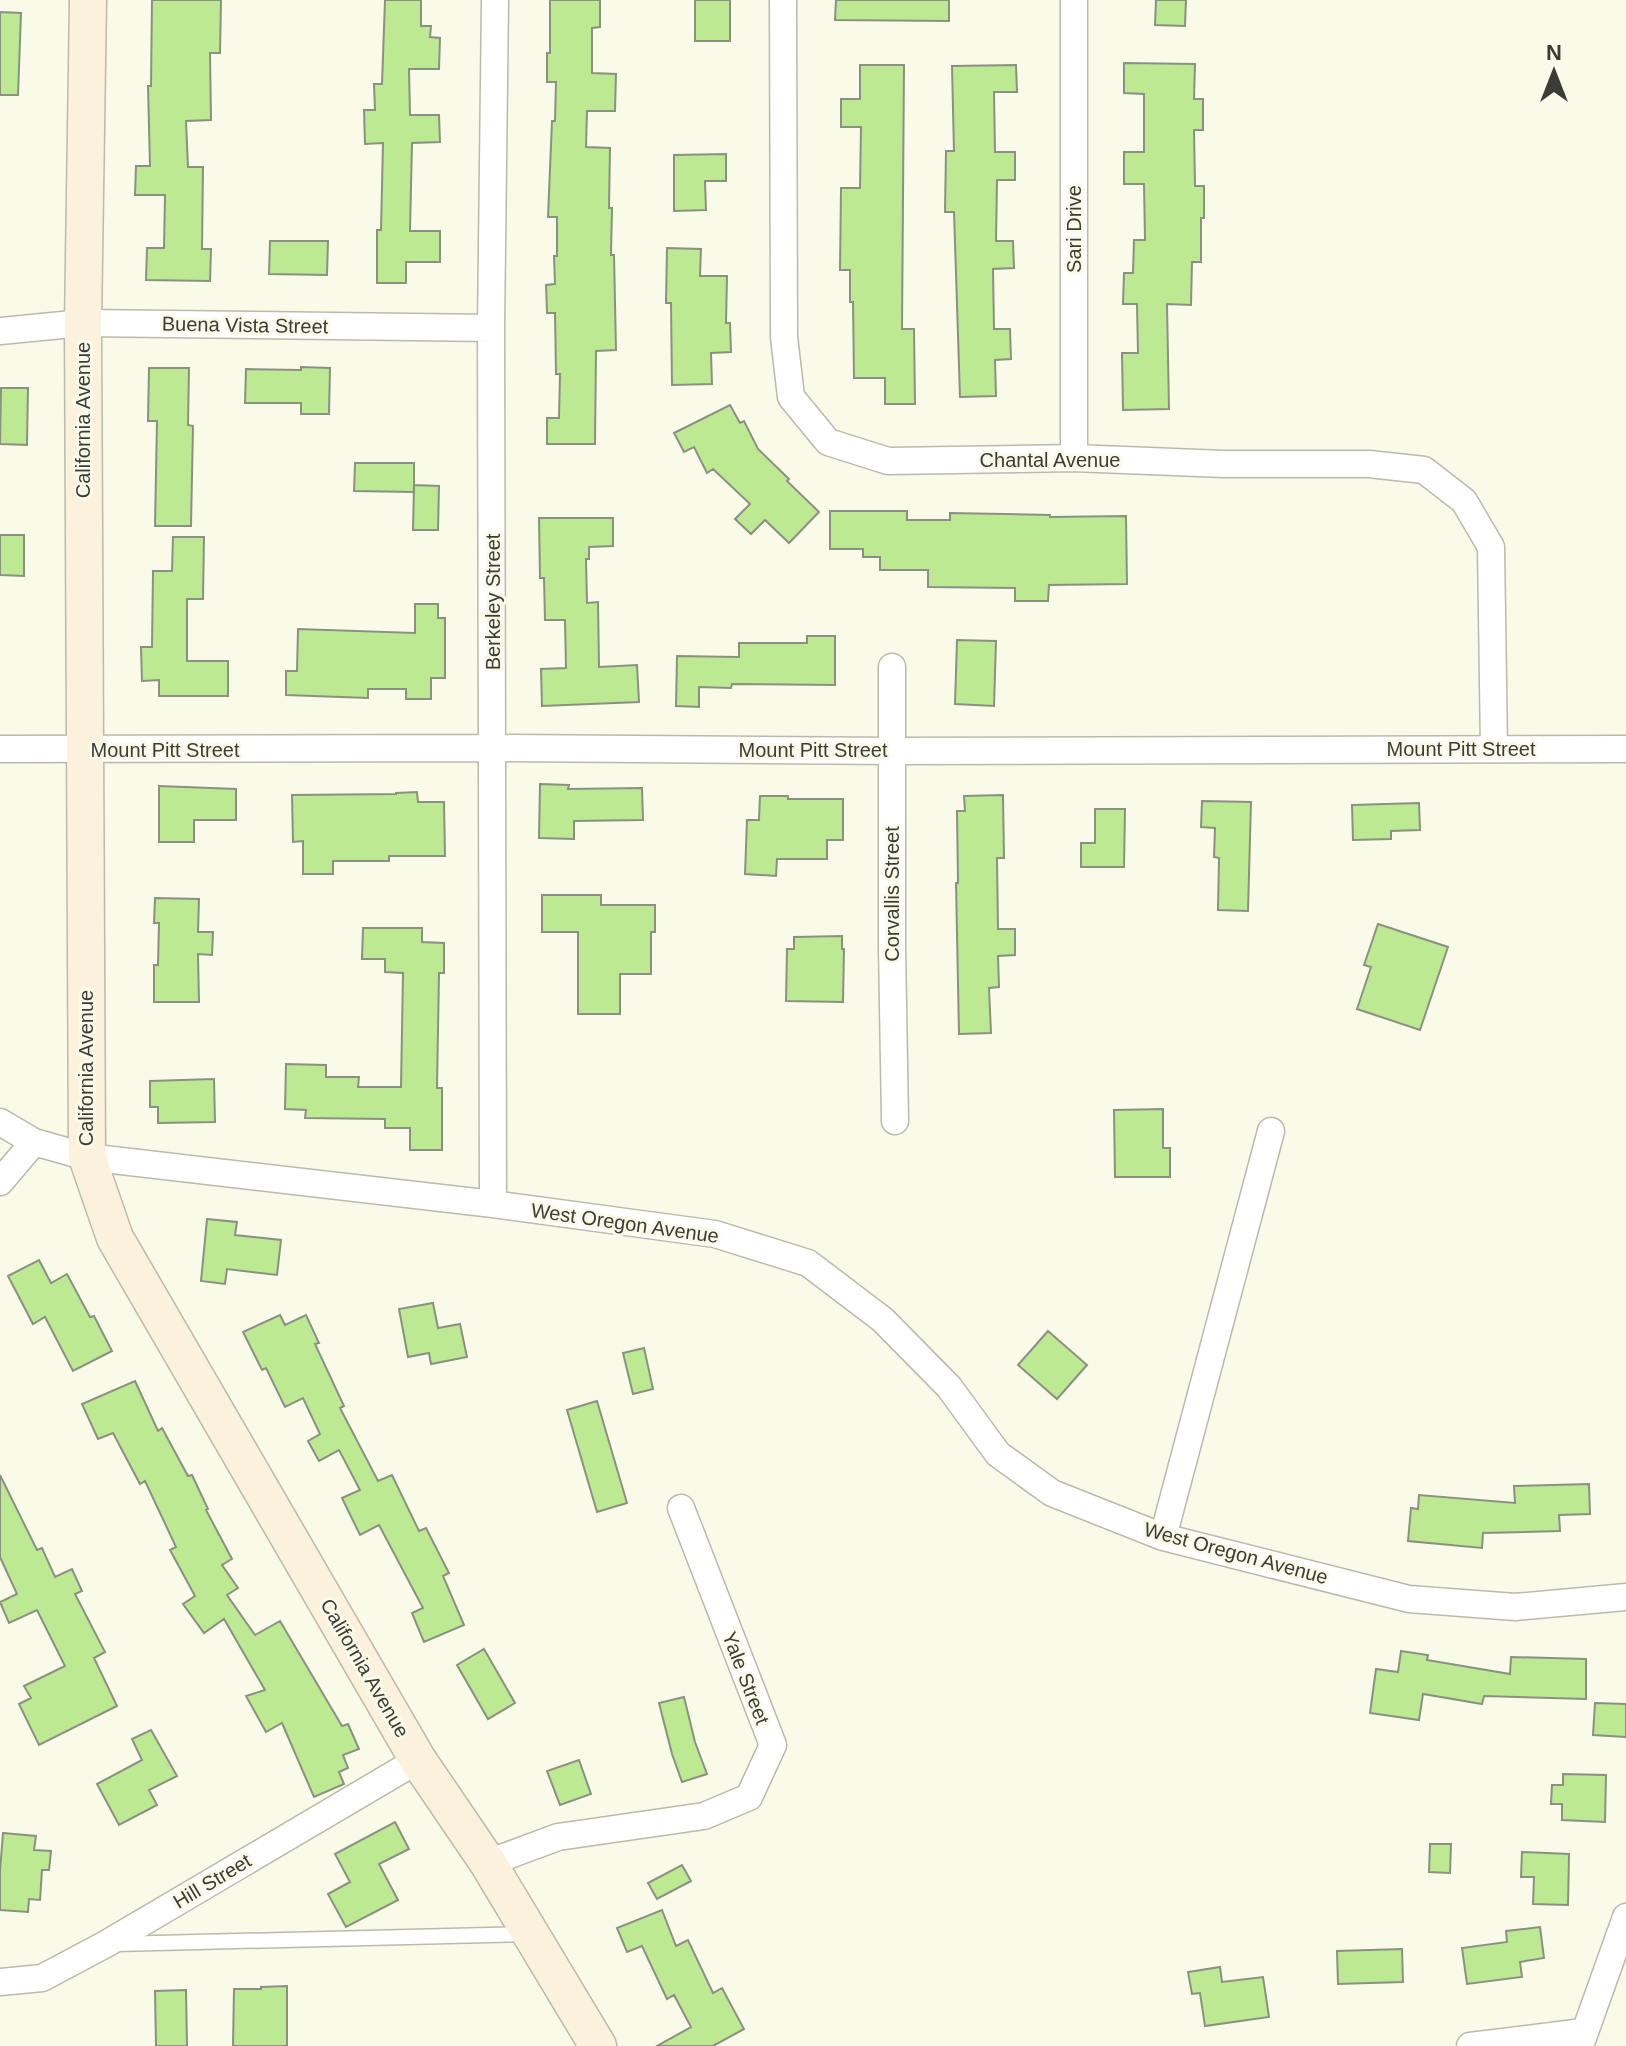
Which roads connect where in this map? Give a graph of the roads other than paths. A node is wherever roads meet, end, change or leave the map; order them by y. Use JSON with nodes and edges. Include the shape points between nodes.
{"nodes":[{"id":1,"x":88,"y":0,"type":"edge"},
{"id":2,"x":495,"y":0,"type":"edge"},
{"id":3,"x":783,"y":0,"type":"edge"},
{"id":4,"x":1074,"y":0,"type":"edge"},
{"id":5,"x":83,"y":323,"type":"junction"},
{"id":6,"x":491,"y":328,"type":"junction"},
{"id":7,"x":0,"y":331,"type":"edge"},
{"id":8,"x":1074,"y":458,"type":"junction"},
{"id":9,"x":892,"y":667,"type":"dead end"},
{"id":10,"x":493,"y":748,"type":"junction"},
{"id":11,"x":0,"y":749,"type":"edge"},
{"id":12,"x":1494,"y":749,"type":"junction"},
{"id":13,"x":1626,"y":749,"type":"edge"},
{"id":14,"x":84,"y":750,"type":"junction"},
{"id":15,"x":892,"y":751,"type":"junction"},
{"id":16,"x":895,"y":1121,"type":"dead end"},
{"id":17,"x":0,"y":1122,"type":"edge"},
{"id":18,"x":1271,"y":1131,"type":"dead end"},
{"id":19,"x":34,"y":1142,"type":"junction"},
{"id":20,"x":87,"y":1157,"type":"junction"},
{"id":21,"x":0,"y":1182,"type":"edge"},
{"id":22,"x":493,"y":1204,"type":"junction"},
{"id":23,"x":681,"y":1508,"type":"dead end"},
{"id":24,"x":1163,"y":1537,"type":"junction"},
{"id":25,"x":1626,"y":1597,"type":"edge"},
{"id":26,"x":418,"y":1760,"type":"junction"},
{"id":27,"x":488,"y":1863,"type":"junction"},
{"id":28,"x":1626,"y":1917,"type":"edge"},
{"id":29,"x":106,"y":1944,"type":"junction"},
{"id":30,"x":0,"y":1982,"type":"edge"},
{"id":31,"x":1582,"y":2039,"type":"edge"},
{"id":32,"x":598,"y":2046,"type":"edge"},
{"id":33,"x":1470,"y":2046,"type":"edge"}],
"edges":[{"from":1,"to":5,"type":"street","name":"California Avenue"},
{"from":2,"to":6,"type":"street","name":"Berkeley Street"},
{"from":3,"to":8,"type":"street","name":"Chantal Avenue","via":[[784,337],[791,397],[828,442],[888,461]]},
{"from":4,"to":8,"type":"street","name":"Sari Drive"},
{"from":5,"to":6,"type":"street","name":"Buena Vista Street"},
{"from":5,"to":7,"type":"street","name":"Buena Vista Street"},
{"from":5,"to":14,"type":"street","name":"California Avenue"},
{"from":6,"to":10,"type":"street","name":"Berkeley Street"},
{"from":8,"to":12,"type":"street","name":"Chantal Avenue","via":[[1369,464],[1424,470],[1464,501],[1491,547]]},
{"from":9,"to":15,"type":"street","name":"Corvallis Street"},
{"from":10,"to":14,"type":"street","name":"Mount Pitt Street"},
{"from":10,"to":15,"type":"street","name":"Mount Pitt Street"},
{"from":10,"to":22,"type":"street","name":"Berkeley Street"},
{"from":11,"to":14,"type":"street","name":"Mount Pitt Street"},
{"from":12,"to":13,"type":"street","name":"Mount Pitt Street"},
{"from":12,"to":15,"type":"street","name":"Mount Pitt Street"},
{"from":14,"to":20,"type":"street","name":"California Avenue"},
{"from":15,"to":16,"type":"street","name":"Corvallis Street"},
{"from":17,"to":19,"type":"street","name":"West Oregon Avenue"},
{"from":18,"to":24,"type":"street"},
{"from":19,"to":20,"type":"street","name":"West Oregon Avenue"},
{"from":19,"to":21,"type":"street"},
{"from":20,"to":22,"type":"street","name":"West Oregon Avenue"},
{"from":20,"to":26,"type":"street","name":"California Avenue","via":[[115,1238]]},
{"from":22,"to":24,"type":"street","name":"West Oregon Avenue","via":[[715,1234],[808,1263],[894,1331],[949,1387],[998,1454],[1052,1493]]},
{"from":23,"to":27,"type":"street","name":"Yale Street","via":[[773,1745],[749,1797],[704,1816],[558,1837]]},
{"from":24,"to":25,"type":"street","name":"West Oregon Avenue","via":[[1409,1599],[1515,1607]]},
{"from":26,"to":27,"type":"street","name":"California Avenue"},
{"from":26,"to":29,"type":"street","name":"Hill Street"},
{"from":27,"to":29,"type":"lane","via":[[527,1934]]},
{"from":27,"to":32,"type":"street","name":"California Avenue"},
{"from":28,"to":31,"type":"street"},
{"from":29,"to":30,"type":"street","name":"Hill Street","via":[[42,1978]]},
{"from":31,"to":33,"type":"street"}]}
